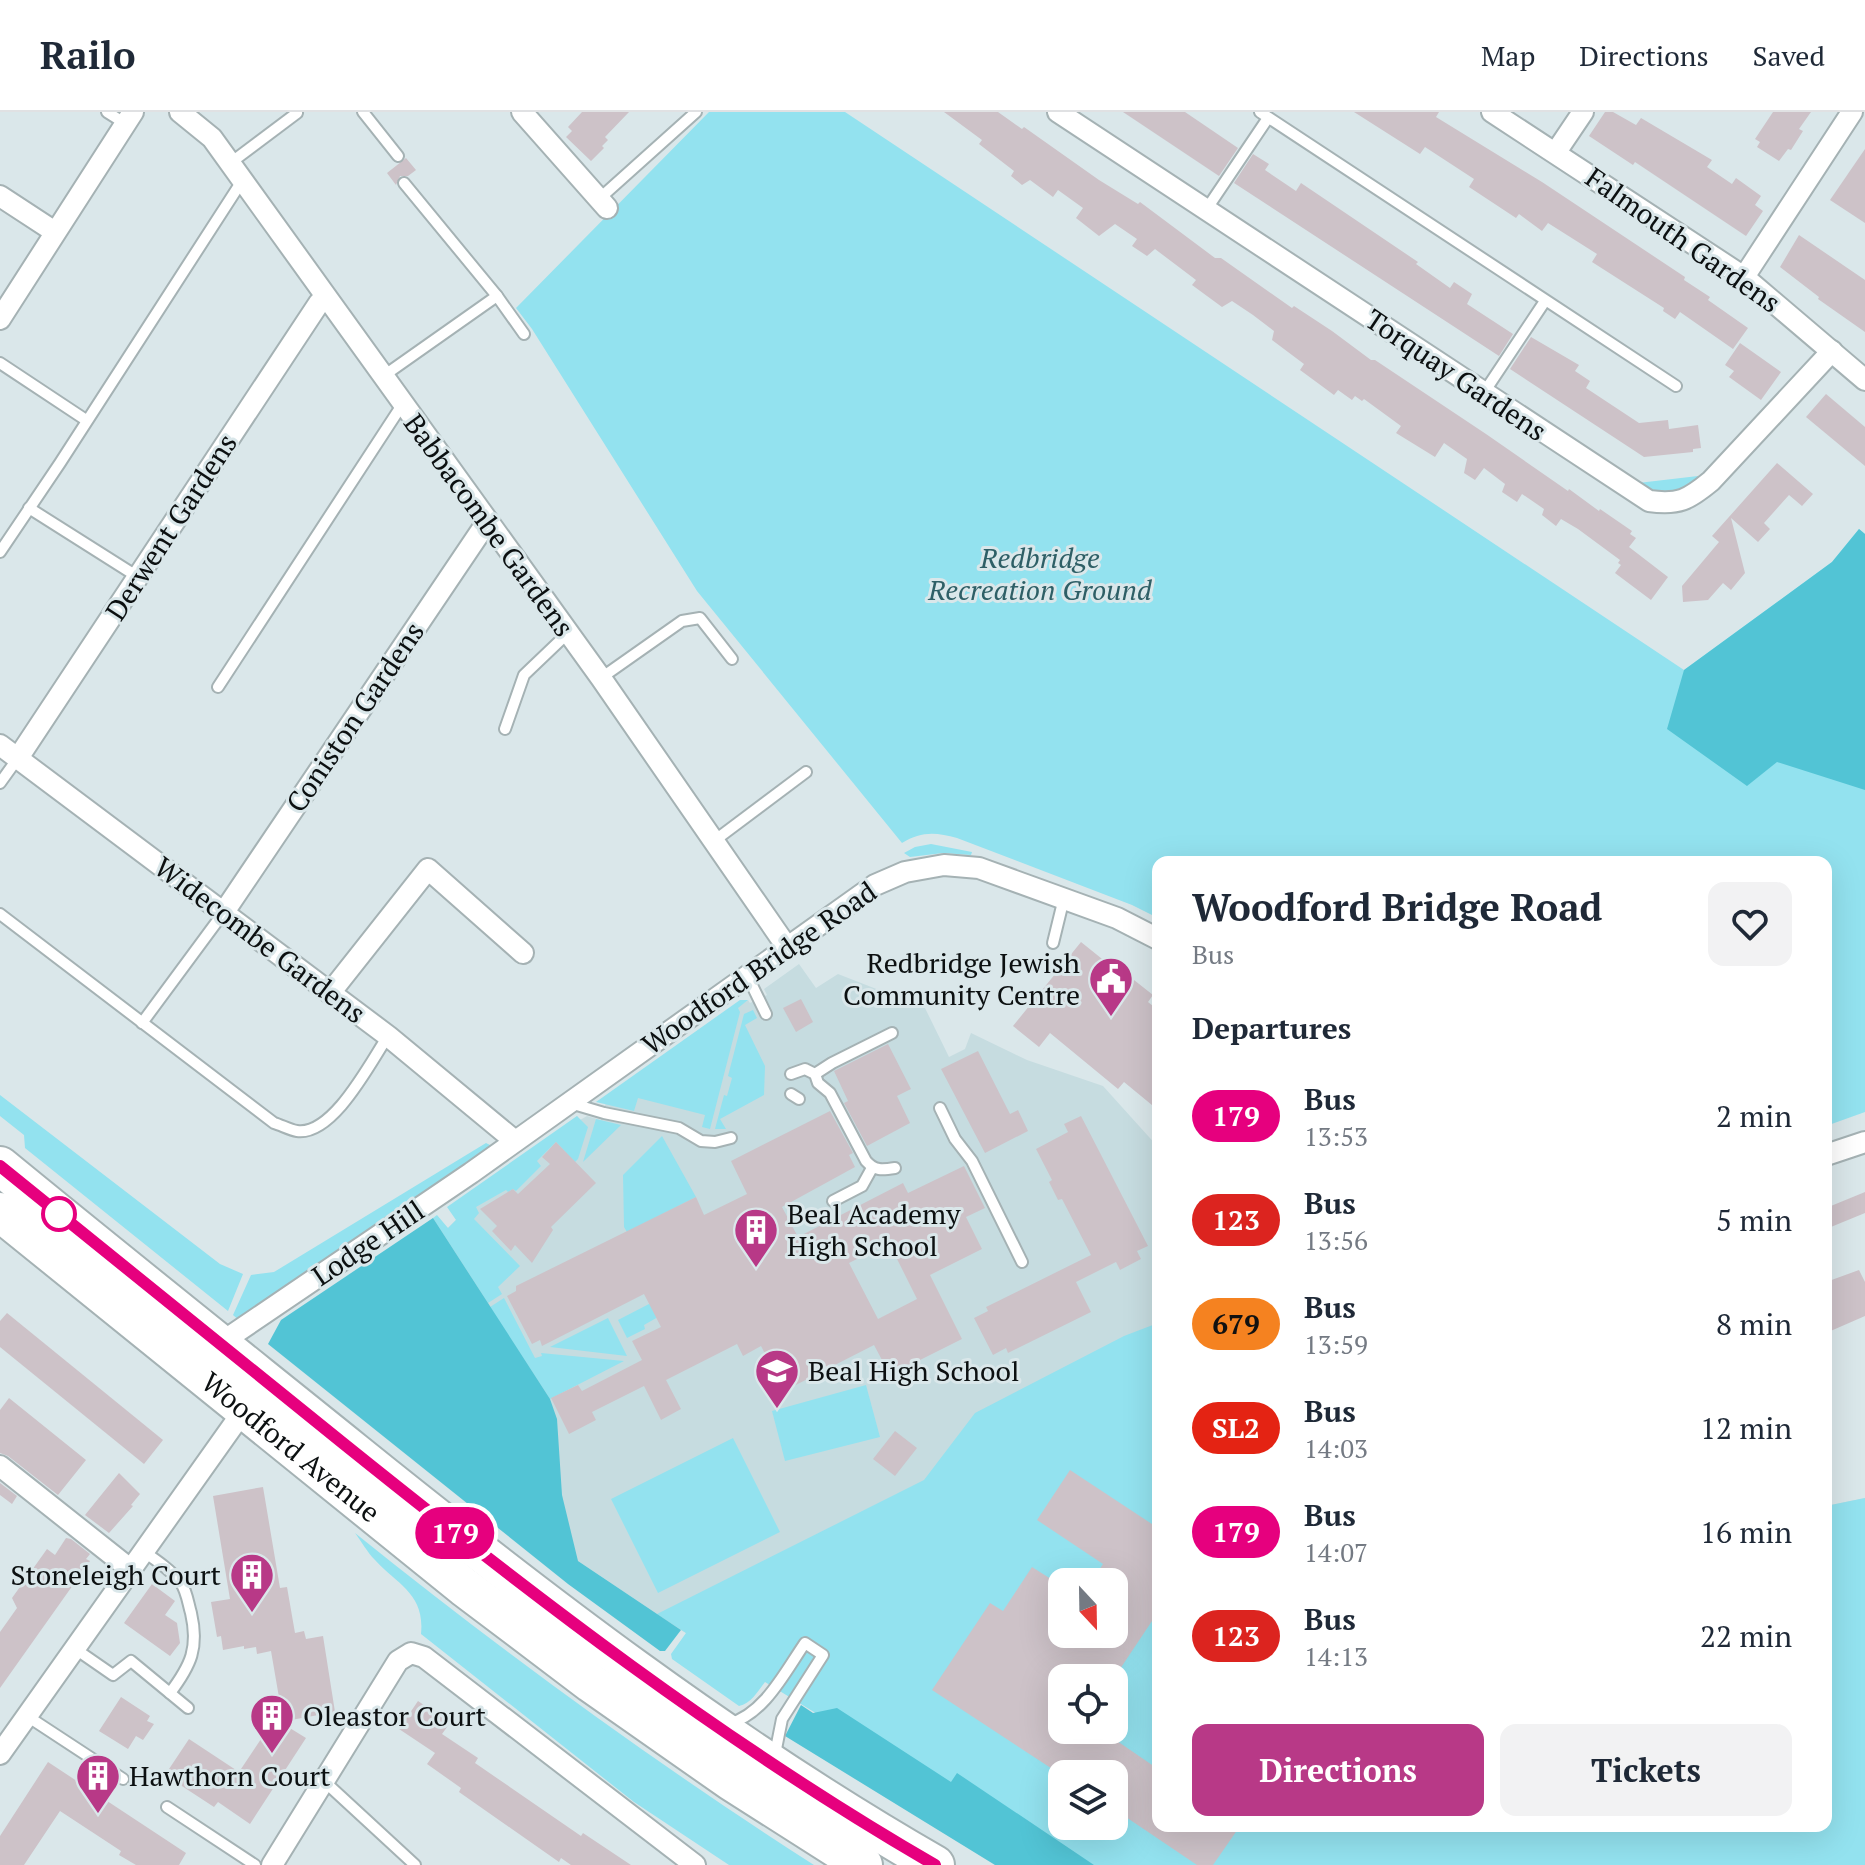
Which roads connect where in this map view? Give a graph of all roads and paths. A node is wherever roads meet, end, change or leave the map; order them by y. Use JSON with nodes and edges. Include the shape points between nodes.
{"nodes":[{"id":1,"x":107,"y":112,"type":"edge"},
{"id":2,"x":180,"y":112,"type":"edge"},
{"id":3,"x":363,"y":112,"type":"edge"},
{"id":4,"x":696,"y":112,"type":"edge"},
{"id":5,"x":1058,"y":112,"type":"edge"},
{"id":6,"x":1492,"y":112,"type":"edge"},
{"id":7,"x":1583,"y":112,"type":"edge"},
{"id":8,"x":1852,"y":112,"type":"edge"},
{"id":9,"x":297,"y":113,"type":"edge"},
{"id":10,"x":531,"y":115,"type":"edge"},
{"id":11,"x":1264,"y":115,"type":"edge"},
{"id":12,"x":129,"y":118,"type":"edge"},
{"id":13,"x":1556,"y":152,"type":"junction"},
{"id":14,"x":398,"y":156,"type":"dead end"},
{"id":15,"x":229,"y":164,"type":"junction"},
{"id":16,"x":242,"y":181,"type":"junction"},
{"id":17,"x":404,"y":183,"type":"dead end"},
{"id":18,"x":0,"y":196,"type":"edge"},
{"id":19,"x":603,"y":204,"type":"joint"},
{"id":20,"x":1206,"y":210,"type":"junction"},
{"id":21,"x":55,"y":232,"type":"junction"},
{"id":22,"x":1744,"y":277,"type":"junction"},
{"id":23,"x":497,"y":296,"type":"junction"},
{"id":24,"x":326,"y":299,"type":"junction"},
{"id":25,"x":1545,"y":301,"type":"junction"},
{"id":26,"x":0,"y":319,"type":"edge"},
{"id":27,"x":524,"y":334,"type":"dead end"},
{"id":28,"x":1832,"y":351,"type":"junction"},
{"id":29,"x":0,"y":363,"type":"edge"},
{"id":30,"x":382,"y":377,"type":"junction"},
{"id":31,"x":1865,"y":380,"type":"edge"},
{"id":32,"x":1676,"y":386,"type":"dead end"},
{"id":33,"x":1483,"y":394,"type":"junction"},
{"id":34,"x":402,"y":405,"type":"junction"},
{"id":35,"x":86,"y":420,"type":"junction"},
{"id":36,"x":29,"y":508,"type":"junction"},
{"id":37,"x":487,"y":522,"type":"junction"},
{"id":38,"x":0,"y":552,"type":"edge"},
{"id":39,"x":138,"y":577,"type":"junction"},
{"id":40,"x":568,"y":633,"type":"junction"},
{"id":41,"x":732,"y":659,"type":"dead end"},
{"id":42,"x":601,"y":678,"type":"junction"},
{"id":43,"x":218,"y":687,"type":"dead end"},
{"id":44,"x":505,"y":729,"type":"dead end"},
{"id":45,"x":0,"y":745,"type":"edge"},
{"id":46,"x":18,"y":758,"type":"junction"},
{"id":47,"x":806,"y":772,"type":"dead end"},
{"id":48,"x":0,"y":783,"type":"edge"},
{"id":49,"x":714,"y":841,"type":"junction"},
{"id":50,"x":1064,"y":898,"type":"junction"},
{"id":51,"x":224,"y":912,"type":"junction"},
{"id":52,"x":0,"y":914,"type":"edge"},
{"id":53,"x":1152,"y":936,"type":"edge"},
{"id":54,"x":1053,"y":943,"type":"dead end"},
{"id":55,"x":787,"y":947,"type":"junction"},
{"id":56,"x":523,"y":953,"type":"dead end"},
{"id":57,"x":747,"y":975,"type":"junction"},
{"id":58,"x":330,"y":993,"type":"junction"},
{"id":59,"x":766,"y":1014,"type":"dead end"},
{"id":60,"x":142,"y":1023,"type":"junction"},
{"id":61,"x":892,"y":1033,"type":"dead end"},
{"id":62,"x":388,"y":1036,"type":"junction"},
{"id":63,"x":791,"y":1074,"type":"dead end"},
{"id":64,"x":817,"y":1079,"type":"junction"},
{"id":65,"x":569,"y":1102,"type":"junction"},
{"id":66,"x":940,"y":1108,"type":"dead end"},
{"id":67,"x":731,"y":1138,"type":"dead end"},
{"id":68,"x":515,"y":1141,"type":"junction"},
{"id":69,"x":1865,"y":1142,"type":"edge"},
{"id":70,"x":1832,"y":1153,"type":"edge"},
{"id":71,"x":0,"y":1166,"type":"edge"},
{"id":72,"x":872,"y":1168,"type":"junction"},
{"id":73,"x":895,"y":1168,"type":"dead end"},
{"id":74,"x":833,"y":1201,"type":"dead end"},
{"id":75,"x":2,"y":1218,"type":"edge"},
{"id":76,"x":1022,"y":1262,"type":"dead end"},
{"id":77,"x":219,"y":1344,"type":"junction"},
{"id":78,"x":244,"y":1410,"type":"junction"},
{"id":79,"x":0,"y":1466,"type":"edge"},
{"id":80,"x":143,"y":1551,"type":"junction"},
{"id":81,"x":130,"y":1569,"type":"junction"},
{"id":82,"x":74,"y":1648,"type":"junction"},
{"id":83,"x":170,"y":1693,"type":"junction"},
{"id":84,"x":188,"y":1708,"type":"dead end"},
{"id":85,"x":27,"y":1716,"type":"junction"},
{"id":86,"x":716,"y":1727,"type":"junction"},
{"id":87,"x":0,"y":1754,"type":"edge"},
{"id":88,"x":778,"y":1768,"type":"junction"},
{"id":89,"x":123,"y":1779,"type":"dead end"},
{"id":90,"x":324,"y":1781,"type":"junction"},
{"id":91,"x":167,"y":1807,"type":"dead end"},
{"id":92,"x":687,"y":1863,"type":"edge"},
{"id":93,"x":255,"y":1865,"type":"edge"},
{"id":94,"x":272,"y":1865,"type":"edge"},
{"id":95,"x":415,"y":1865,"type":"edge"},
{"id":96,"x":863,"y":1865,"type":"edge"},
{"id":97,"x":935,"y":1865,"type":"edge"}],
"edges":[{"from":1,"to":12,"type":"lane"},
{"from":2,"to":15,"type":"street","name":"Babbacombe Gardens","via":[[212,138]]},
{"from":3,"to":14,"type":"lane"},
{"from":4,"to":19,"type":"lane"},
{"from":5,"to":20,"type":"street","name":"Torquay Gardens"},
{"from":6,"to":13,"type":"street","name":"Falmouth Gardens"},
{"from":7,"to":13,"type":"street"},
{"from":8,"to":22,"type":"street"},
{"from":9,"to":15,"type":"lane"},
{"from":10,"to":19,"type":"street"},
{"from":11,"to":20,"type":"lane"},
{"from":11,"to":25,"type":"lane"},
{"from":12,"to":21,"type":"street"},
{"from":13,"to":22,"type":"street","name":"Falmouth Gardens"},
{"from":15,"to":16,"type":"street","name":"Babbacombe Gardens"},
{"from":16,"to":24,"type":"street","name":"Babbacombe Gardens"},
{"from":16,"to":35,"type":"lane"},
{"from":17,"to":23,"type":"lane"},
{"from":18,"to":21,"type":"street"},
{"from":20,"to":33,"type":"street","name":"Torquay Gardens"},
{"from":21,"to":26,"type":"street"},
{"from":22,"to":28,"type":"street","name":"Falmouth Gardens"},
{"from":23,"to":27,"type":"lane"},
{"from":23,"to":30,"type":"lane"},
{"from":24,"to":30,"type":"street","name":"Babbacombe Gardens"},
{"from":24,"to":39,"type":"street","name":"Derwent Gardens"},
{"from":25,"to":32,"type":"lane"},
{"from":25,"to":33,"type":"lane"},
{"from":28,"to":31,"type":"street","name":"Falmouth Gardens"},
{"from":28,"to":33,"type":"street","name":"Torquay Gardens","via":[[1711,481],[1692,497],[1672,504],[1649,501],[1630,490]]},
{"from":29,"to":35,"type":"lane"},
{"from":30,"to":34,"type":"street","name":"Babbacombe Gardens"},
{"from":34,"to":37,"type":"street","name":"Babbacombe Gardens"},
{"from":34,"to":43,"type":"lane"},
{"from":35,"to":36,"type":"lane"},
{"from":36,"to":38,"type":"lane"},
{"from":36,"to":39,"type":"lane"},
{"from":37,"to":40,"type":"street","name":"Babbacombe Gardens"},
{"from":37,"to":51,"type":"street","name":"Coniston Gardens"},
{"from":39,"to":46,"type":"street","name":"Derwent Gardens"},
{"from":40,"to":42,"type":"street","name":"Babbacombe Gardens"},
{"from":40,"to":44,"type":"lane","via":[[524,675]]},
{"from":41,"to":42,"type":"lane","via":[[700,618],[682,621]]},
{"from":42,"to":49,"type":"street","name":"Babbacombe Gardens"},
{"from":45,"to":46,"type":"street","name":"Widecombe Gardens"},
{"from":46,"to":48,"type":"lane"},
{"from":46,"to":51,"type":"street","name":"Widecombe Gardens"},
{"from":47,"to":49,"type":"lane"},
{"from":49,"to":55,"type":"street","name":"Babbacombe Gardens"},
{"from":50,"to":53,"type":"street","name":"Woodford Bridge Road"},
{"from":50,"to":54,"type":"lane"},
{"from":50,"to":55,"type":"street","name":"Woodford Bridge Road","via":[[979,868],[944,865],[905,872],[875,885]]},
{"from":51,"to":58,"type":"street","name":"Widecombe Gardens"},
{"from":51,"to":60,"type":"lane"},
{"from":52,"to":60,"type":"lane"},
{"from":55,"to":57,"type":"street","name":"Woodford Bridge Road"},
{"from":56,"to":58,"type":"street","via":[[428,869]]},
{"from":57,"to":59,"type":"lane"},
{"from":57,"to":65,"type":"street","name":"Woodford Bridge Road"},
{"from":58,"to":62,"type":"street","name":"Widecombe Gardens"},
{"from":60,"to":62,"type":"lane","via":[[274,1123],[299,1132],[324,1125]]},
{"from":61,"to":64,"type":"lane","via":[[832,1063]]},
{"from":62,"to":68,"type":"street","name":"Widecombe Gardens"},
{"from":63,"to":64,"type":"lane","via":[[805,1069]]},
{"from":64,"to":72,"type":"lane"},
{"from":65,"to":67,"type":"lane","via":[[679,1128],[701,1141]]},
{"from":65,"to":68,"type":"street","name":"Woodford Bridge Road"},
{"from":66,"to":76,"type":"lane"},
{"from":68,"to":77,"type":"street","name":"Lodge Hill"},
{"from":69,"to":70,"type":"street"},
{"from":71,"to":77,"type":"highway","name":"Woodford Avenue"},
{"from":72,"to":73,"type":"lane"},
{"from":72,"to":74,"type":"lane","via":[[862,1186]]},
{"from":75,"to":78,"type":"highway","name":"Woodford Avenue"},
{"from":77,"to":86,"type":"highway","name":"Woodford Avenue","via":[[486,1558]]},
{"from":78,"to":80,"type":"street"},
{"from":78,"to":96,"type":"highway","name":"Woodford Avenue","via":[[591,1683]]},
{"from":79,"to":81,"type":"street"},
{"from":80,"to":81,"type":"street"},
{"from":80,"to":83,"type":"lane","via":[[181,1583],[193,1625],[195,1647]]},
{"from":81,"to":82,"type":"street"},
{"from":82,"to":83,"type":"lane","via":[[113,1675],[131,1661]]},
{"from":82,"to":85,"type":"street"},
{"from":83,"to":84,"type":"lane"},
{"from":85,"to":87,"type":"street"},
{"from":85,"to":89,"type":"lane"},
{"from":86,"to":88,"type":"highway","name":"Woodford Avenue"},
{"from":86,"to":88,"type":"lane","via":[[736,1722],[762,1704],[805,1643],[823,1655],[782,1719],[774,1750]]},
{"from":88,"to":97,"type":"highway","name":"Woodford Avenue"},
{"from":90,"to":92,"type":"street","via":[[398,1661],[411,1653],[424,1657]]},
{"from":90,"to":94,"type":"street"},
{"from":90,"to":95,"type":"lane"},
{"from":91,"to":93,"type":"lane"}]}
